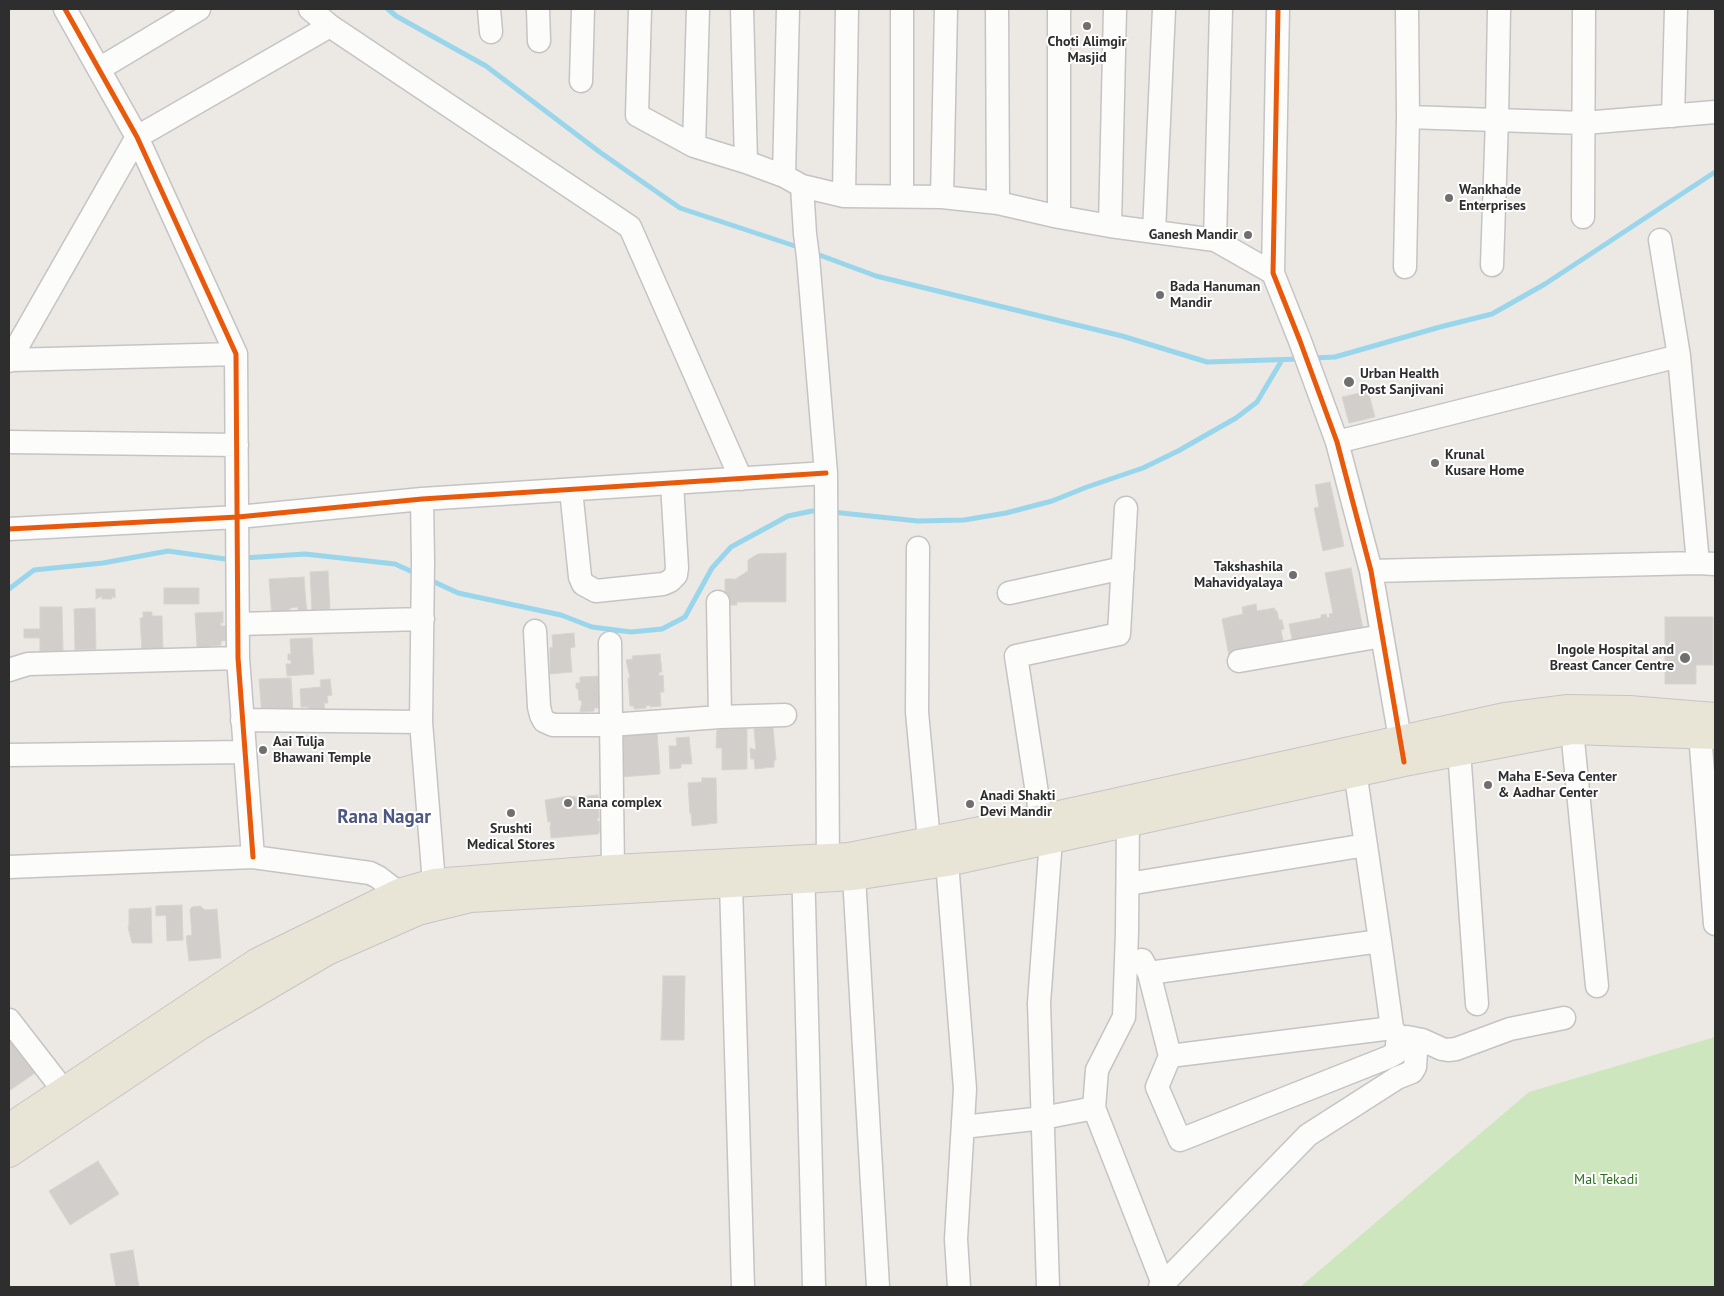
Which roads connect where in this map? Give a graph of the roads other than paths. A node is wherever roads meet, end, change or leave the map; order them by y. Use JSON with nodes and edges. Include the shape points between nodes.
{"nodes":[{"id":1,"x":64,"y":9,"type":"edge"},
{"id":2,"x":199,"y":9,"type":"edge"},
{"id":3,"x":310,"y":9,"type":"edge"},
{"id":4,"x":489,"y":9,"type":"edge"},
{"id":5,"x":538,"y":9,"type":"edge"},
{"id":6,"x":583,"y":9,"type":"edge"},
{"id":7,"x":640,"y":9,"type":"edge"},
{"id":8,"x":698,"y":9,"type":"edge"},
{"id":9,"x":742,"y":9,"type":"edge"},
{"id":10,"x":788,"y":9,"type":"edge"},
{"id":11,"x":847,"y":9,"type":"edge"},
{"id":12,"x":902,"y":9,"type":"edge"},
{"id":13,"x":946,"y":9,"type":"edge"},
{"id":14,"x":996,"y":9,"type":"edge"},
{"id":15,"x":1059,"y":9,"type":"edge"},
{"id":16,"x":1115,"y":9,"type":"edge"},
{"id":17,"x":1164,"y":9,"type":"edge"},
{"id":18,"x":1221,"y":9,"type":"edge"},
{"id":19,"x":1278,"y":9,"type":"edge"},
{"id":20,"x":1407,"y":9,"type":"edge"},
{"id":21,"x":1499,"y":9,"type":"edge"},
{"id":22,"x":1584,"y":9,"type":"edge"},
{"id":23,"x":1676,"y":9,"type":"edge"},
{"id":24,"x":330,"y":26,"type":"junction"},
{"id":25,"x":491,"y":32,"type":"dead end"},
{"id":26,"x":539,"y":41,"type":"dead end"},
{"id":27,"x":98,"y":69,"type":"junction"},
{"id":28,"x":580,"y":81,"type":"dead end"},
{"id":29,"x":1715,"y":112,"type":"edge"},
{"id":30,"x":1673,"y":116,"type":"junction"},
{"id":31,"x":1408,"y":117,"type":"junction"},
{"id":32,"x":1497,"y":120,"type":"junction"},
{"id":33,"x":1584,"y":123,"type":"junction"},
{"id":34,"x":137,"y":138,"type":"junction"},
{"id":35,"x":694,"y":146,"type":"junction"},
{"id":36,"x":746,"y":162,"type":"junction"},
{"id":37,"x":793,"y":181,"type":"junction"},
{"id":38,"x":844,"y":196,"type":"junction"},
{"id":39,"x":902,"y":196,"type":"junction"},
{"id":40,"x":942,"y":197,"type":"junction"},
{"id":41,"x":998,"y":204,"type":"junction"},
{"id":42,"x":1059,"y":217,"type":"junction"},
{"id":43,"x":1583,"y":217,"type":"dead end"},
{"id":44,"x":1110,"y":226,"type":"junction"},
{"id":45,"x":1154,"y":232,"type":"junction"},
{"id":46,"x":1215,"y":240,"type":"junction"},
{"id":47,"x":1660,"y":240,"type":"dead end"},
{"id":48,"x":1492,"y":265,"type":"dead end"},
{"id":49,"x":1405,"y":267,"type":"dead end"},
{"id":50,"x":1273,"y":273,"type":"junction"},
{"id":51,"x":236,"y":354,"type":"junction"},
{"id":52,"x":1679,"y":356,"type":"junction"},
{"id":53,"x":9,"y":360,"type":"edge"},
{"id":54,"x":9,"y":442,"type":"edge"},
{"id":55,"x":1338,"y":442,"type":"junction"},
{"id":56,"x":237,"y":445,"type":"junction"},
{"id":57,"x":741,"y":479,"type":"junction"},
{"id":58,"x":826,"y":482,"type":"junction"},
{"id":59,"x":672,"y":483,"type":"junction"},
{"id":60,"x":571,"y":490,"type":"junction"},
{"id":61,"x":422,"y":499,"type":"junction"},
{"id":62,"x":1126,"y":508,"type":"dead end"},
{"id":63,"x":238,"y":517,"type":"junction"},
{"id":64,"x":9,"y":529,"type":"edge"},
{"id":65,"x":918,"y":548,"type":"dead end"},
{"id":66,"x":1707,"y":563,"type":"edge"},
{"id":67,"x":1123,"y":568,"type":"junction"},
{"id":68,"x":1371,"y":571,"type":"junction"},
{"id":69,"x":1009,"y":593,"type":"dead end"},
{"id":70,"x":718,"y":602,"type":"dead end"},
{"id":71,"x":423,"y":619,"type":"junction"},
{"id":72,"x":238,"y":624,"type":"junction"},
{"id":73,"x":535,"y":631,"type":"dead end"},
{"id":74,"x":1382,"y":636,"type":"junction"},
{"id":75,"x":610,"y":643,"type":"dead end"},
{"id":76,"x":238,"y":658,"type":"junction"},
{"id":77,"x":1239,"y":661,"type":"dead end"},
{"id":78,"x":9,"y":670,"type":"edge"},
{"id":79,"x":785,"y":715,"type":"dead end"},
{"id":80,"x":720,"y":717,"type":"junction"},
{"id":81,"x":242,"y":720,"type":"junction"},
{"id":82,"x":421,"y":722,"type":"junction"},
{"id":83,"x":610,"y":725,"type":"junction"},
{"id":84,"x":1710,"y":729,"type":"edge"},
{"id":85,"x":1572,"y":730,"type":"junction"},
{"id":86,"x":1458,"y":740,"type":"junction"},
{"id":87,"x":245,"y":752,"type":"junction"},
{"id":88,"x":1402,"y":752,"type":"junction"},
{"id":89,"x":9,"y":755,"type":"edge"},
{"id":90,"x":1354,"y":762,"type":"junction"},
{"id":91,"x":1128,"y":821,"type":"junction"},
{"id":92,"x":1046,"y":829,"type":"junction"},
{"id":93,"x":929,"y":841,"type":"junction"},
{"id":94,"x":1366,"y":845,"type":"junction"},
{"id":95,"x":253,"y":856,"type":"junction"},
{"id":96,"x":947,"y":862,"type":"junction"},
{"id":97,"x":9,"y":867,"type":"edge"},
{"id":98,"x":613,"y":869,"type":"junction"},
{"id":99,"x":823,"y":870,"type":"junction"},
{"id":100,"x":434,"y":883,"type":"junction"},
{"id":101,"x":731,"y":884,"type":"junction"},
{"id":102,"x":1128,"y":884,"type":"junction"},
{"id":103,"x":409,"y":902,"type":"junction"},
{"id":104,"x":1715,"y":924,"type":"edge"},
{"id":105,"x":1127,"y":932,"type":"junction"},
{"id":106,"x":1380,"y":941,"type":"junction"},
{"id":107,"x":1149,"y":973,"type":"junction"},
{"id":108,"x":1597,"y":986,"type":"dead end"},
{"id":109,"x":1477,"y":1004,"type":"dead end"},
{"id":110,"x":1564,"y":1018,"type":"dead end"},
{"id":111,"x":11,"y":1028,"type":"edge"},
{"id":112,"x":1395,"y":1032,"type":"junction"},
{"id":113,"x":1422,"y":1040,"type":"junction"},
{"id":114,"x":1170,"y":1056,"type":"junction"},
{"id":115,"x":64,"y":1090,"type":"junction"},
{"id":116,"x":1094,"y":1108,"type":"junction"},
{"id":117,"x":1042,"y":1118,"type":"junction"},
{"id":118,"x":963,"y":1127,"type":"junction"},
{"id":119,"x":9,"y":1128,"type":"edge"},
{"id":120,"x":9,"y":1153,"type":"edge"},
{"id":121,"x":1161,"y":1285,"type":"edge"},
{"id":122,"x":743,"y":1287,"type":"edge"},
{"id":123,"x":814,"y":1287,"type":"edge"},
{"id":124,"x":878,"y":1287,"type":"edge"},
{"id":125,"x":959,"y":1287,"type":"edge"},
{"id":126,"x":1048,"y":1287,"type":"edge"}],
"edges":[{"from":1,"to":27,"type":"street"},
{"from":2,"to":27,"type":"street"},
{"from":3,"to":24,"type":"street"},
{"from":4,"to":25,"type":"street"},
{"from":5,"to":26,"type":"street"},
{"from":6,"to":28,"type":"street"},
{"from":7,"to":35,"type":"street","via":[[637,116]]},
{"from":8,"to":35,"type":"street"},
{"from":9,"to":36,"type":"street"},
{"from":10,"to":37,"type":"street"},
{"from":11,"to":38,"type":"street"},
{"from":12,"to":39,"type":"street"},
{"from":13,"to":40,"type":"street"},
{"from":14,"to":41,"type":"street"},
{"from":15,"to":42,"type":"street"},
{"from":16,"to":44,"type":"street"},
{"from":17,"to":45,"type":"street"},
{"from":18,"to":46,"type":"street"},
{"from":19,"to":50,"type":"street"},
{"from":20,"to":31,"type":"street"},
{"from":21,"to":32,"type":"street"},
{"from":22,"to":33,"type":"street"},
{"from":23,"to":30,"type":"street"},
{"from":24,"to":34,"type":"street"},
{"from":24,"to":57,"type":"street","via":[[630,226]]},
{"from":27,"to":34,"type":"street"},
{"from":29,"to":30,"type":"street"},
{"from":30,"to":33,"type":"street"},
{"from":31,"to":32,"type":"street"},
{"from":31,"to":49,"type":"street"},
{"from":32,"to":33,"type":"street"},
{"from":32,"to":48,"type":"street"},
{"from":33,"to":43,"type":"street"},
{"from":34,"to":51,"type":"street"},
{"from":34,"to":53,"type":"street"},
{"from":35,"to":36,"type":"street"},
{"from":36,"to":37,"type":"street"},
{"from":37,"to":38,"type":"street"},
{"from":37,"to":58,"type":"street","via":[[808,257]]},
{"from":38,"to":39,"type":"street"},
{"from":39,"to":40,"type":"street"},
{"from":40,"to":41,"type":"street"},
{"from":41,"to":42,"type":"street"},
{"from":42,"to":44,"type":"street"},
{"from":44,"to":45,"type":"street"},
{"from":45,"to":46,"type":"street"},
{"from":46,"to":50,"type":"street"},
{"from":47,"to":52,"type":"street"},
{"from":50,"to":55,"type":"street"},
{"from":51,"to":53,"type":"street"},
{"from":51,"to":56,"type":"street"},
{"from":52,"to":55,"type":"street"},
{"from":52,"to":66,"type":"street"},
{"from":54,"to":56,"type":"street"},
{"from":55,"to":68,"type":"street"},
{"from":56,"to":63,"type":"street"},
{"from":57,"to":58,"type":"street"},
{"from":57,"to":59,"type":"street"},
{"from":58,"to":99,"type":"street"},
{"from":59,"to":60,"type":"street"},
{"from":59,"to":60,"type":"street","via":[[676,576],[663,584],[596,591],[583,584],[580,577]]},
{"from":60,"to":61,"type":"street"},
{"from":61,"to":63,"type":"street"},
{"from":61,"to":71,"type":"street"},
{"from":62,"to":67,"type":"street"},
{"from":63,"to":64,"type":"street"},
{"from":63,"to":72,"type":"street"},
{"from":65,"to":93,"type":"street","via":[[917,712]]},
{"from":66,"to":68,"type":"street"},
{"from":67,"to":69,"type":"street"},
{"from":67,"to":92,"type":"street","via":[[1119,634],[1016,656]]},
{"from":68,"to":74,"type":"street"},
{"from":70,"to":80,"type":"street"},
{"from":71,"to":72,"type":"street"},
{"from":71,"to":82,"type":"street"},
{"from":72,"to":76,"type":"street"},
{"from":73,"to":83,"type":"street","via":[[539,707],[544,721],[553,725]]},
{"from":74,"to":77,"type":"street"},
{"from":74,"to":88,"type":"street"},
{"from":75,"to":83,"type":"street"},
{"from":76,"to":78,"type":"street","via":[[28,664]]},
{"from":76,"to":81,"type":"street"},
{"from":79,"to":80,"type":"street"},
{"from":80,"to":83,"type":"street"},
{"from":81,"to":82,"type":"street"},
{"from":81,"to":87,"type":"street"},
{"from":82,"to":100,"type":"street"},
{"from":83,"to":98,"type":"street"},
{"from":84,"to":85,"type":"main road"},
{"from":84,"to":86,"type":"main road","via":[[1628,710],[1568,709],[1505,717]]},
{"from":84,"to":104,"type":"street"},
{"from":85,"to":86,"type":"main road"},
{"from":85,"to":108,"type":"street"},
{"from":86,"to":88,"type":"main road"},
{"from":86,"to":109,"type":"street"},
{"from":87,"to":89,"type":"street"},
{"from":87,"to":95,"type":"street"},
{"from":88,"to":90,"type":"main road"},
{"from":90,"to":91,"type":"main road"},
{"from":90,"to":92,"type":"main road"},
{"from":90,"to":94,"type":"street"},
{"from":91,"to":92,"type":"main road"},
{"from":91,"to":102,"type":"street"},
{"from":92,"to":93,"type":"main road"},
{"from":92,"to":96,"type":"main road"},
{"from":92,"to":117,"type":"street","via":[[1039,1003]]},
{"from":93,"to":99,"type":"main road","via":[[849,857]]},
{"from":94,"to":102,"type":"street"},
{"from":94,"to":106,"type":"street"},
{"from":95,"to":97,"type":"street"},
{"from":95,"to":103,"type":"street","via":[[370,873]]},
{"from":96,"to":99,"type":"main road"},
{"from":96,"to":118,"type":"street","via":[[965,1089]]},
{"from":98,"to":99,"type":"main road"},
{"from":98,"to":100,"type":"main road"},
{"from":99,"to":101,"type":"main road"},
{"from":99,"to":123,"type":"street"},
{"from":99,"to":124,"type":"street"},
{"from":100,"to":103,"type":"main road"},
{"from":101,"to":103,"type":"main road"},
{"from":101,"to":122,"type":"street"},
{"from":102,"to":105,"type":"street"},
{"from":103,"to":115,"type":"main road","via":[[258,962]]},
{"from":103,"to":120,"type":"main road","via":[[199,1026]]},
{"from":105,"to":107,"type":"street"},
{"from":105,"to":116,"type":"street","via":[[1124,1017],[1097,1070]]},
{"from":106,"to":107,"type":"street"},
{"from":106,"to":112,"type":"street"},
{"from":107,"to":114,"type":"street"},
{"from":110,"to":113,"type":"street","via":[[1510,1029],[1456,1049],[1442,1048]]},
{"from":111,"to":115,"type":"street"},
{"from":112,"to":113,"type":"street"},
{"from":112,"to":114,"type":"street"},
{"from":112,"to":114,"type":"street","via":[[1396,1053],[1389,1057],[1180,1140],[1157,1087]]},
{"from":113,"to":121,"type":"street","via":[[1412,1072],[1397,1078],[1308,1135]]},
{"from":115,"to":119,"type":"main road"},
{"from":116,"to":117,"type":"street"},
{"from":116,"to":121,"type":"street"},
{"from":117,"to":118,"type":"street"},
{"from":117,"to":126,"type":"street"},
{"from":118,"to":125,"type":"street","via":[[956,1240]]}]}
